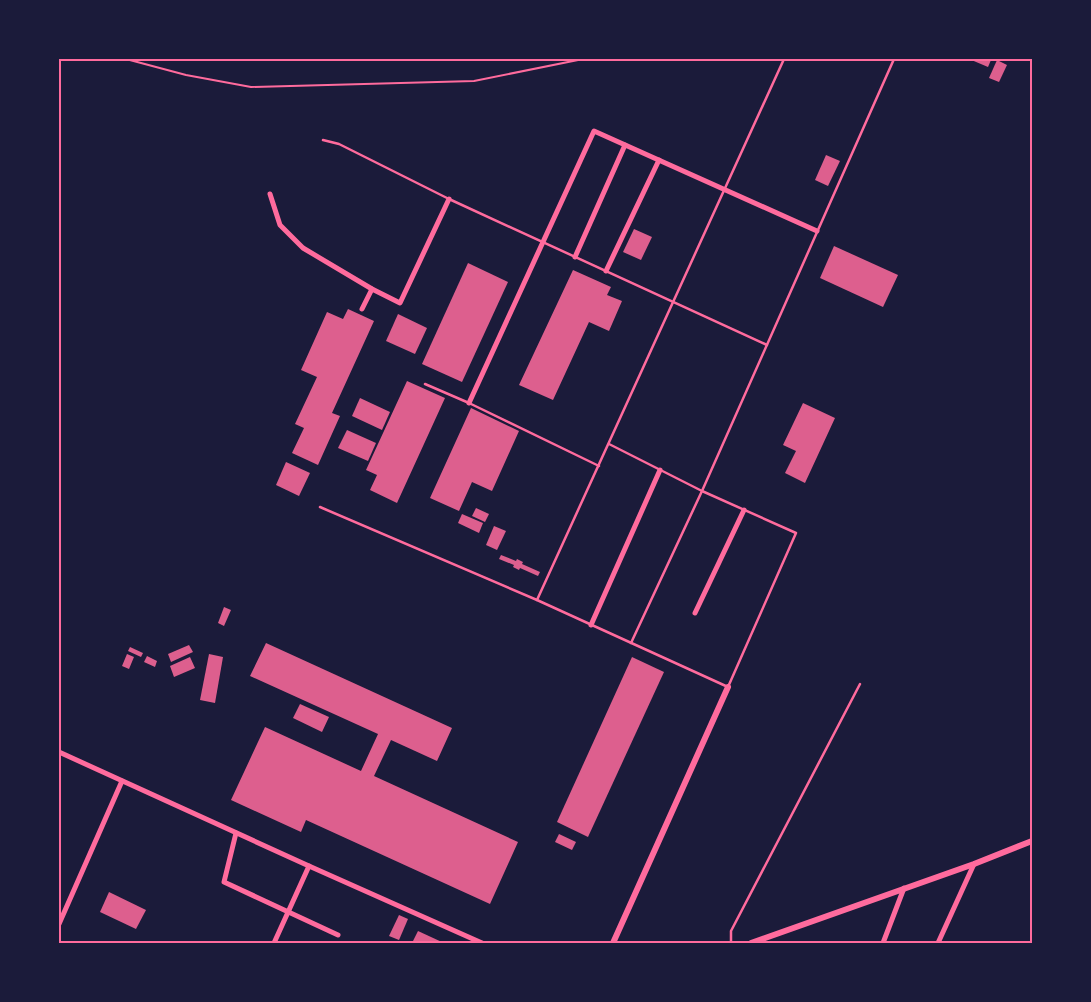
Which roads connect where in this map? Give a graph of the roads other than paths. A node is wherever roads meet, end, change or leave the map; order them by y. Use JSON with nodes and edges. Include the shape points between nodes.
{"nodes":[{"id":1,"x":784,"y":59,"type":"edge"},
{"id":2,"x":894,"y":59,"type":"edge"},
{"id":3,"x":323,"y":140,"type":"dead end"},
{"id":4,"x":625,"y":145,"type":"junction"},
{"id":5,"x":659,"y":160,"type":"junction"},
{"id":6,"x":724,"y":190,"type":"junction"},
{"id":7,"x":270,"y":194,"type":"dead end"},
{"id":8,"x":449,"y":199,"type":"junction"},
{"id":9,"x":817,"y":231,"type":"junction"},
{"id":10,"x":542,"y":242,"type":"junction"},
{"id":11,"x":575,"y":257,"type":"junction"},
{"id":12,"x":606,"y":271,"type":"junction"},
{"id":13,"x":372,"y":289,"type":"junction"},
{"id":14,"x":673,"y":302,"type":"junction"},
{"id":15,"x":362,"y":309,"type":"dead end"},
{"id":16,"x":767,"y":345,"type":"junction"},
{"id":17,"x":425,"y":384,"type":"dead end"},
{"id":18,"x":469,"y":403,"type":"junction"},
{"id":19,"x":609,"y":444,"type":"junction"},
{"id":20,"x":599,"y":466,"type":"junction"},
{"id":21,"x":660,"y":470,"type":"junction"},
{"id":22,"x":702,"y":490,"type":"junction"},
{"id":23,"x":320,"y":507,"type":"dead end"},
{"id":24,"x":744,"y":510,"type":"junction"},
{"id":25,"x":538,"y":600,"type":"junction"},
{"id":26,"x":695,"y":613,"type":"dead end"},
{"id":27,"x":591,"y":625,"type":"junction"},
{"id":28,"x":631,"y":643,"type":"junction"},
{"id":29,"x":860,"y":684,"type":"dead end"},
{"id":30,"x":728,"y":687,"type":"junction"},
{"id":31,"x":59,"y":752,"type":"edge"},
{"id":32,"x":122,"y":781,"type":"junction"},
{"id":33,"x":236,"y":833,"type":"junction"},
{"id":34,"x":1032,"y":841,"type":"edge"},
{"id":35,"x":974,"y":864,"type":"junction"},
{"id":36,"x":309,"y":866,"type":"junction"},
{"id":37,"x":904,"y":888,"type":"junction"},
{"id":38,"x":288,"y":911,"type":"junction"},
{"id":39,"x":59,"y":924,"type":"edge"},
{"id":40,"x":338,"y":935,"type":"dead end"},
{"id":41,"x":274,"y":943,"type":"edge"},
{"id":42,"x":482,"y":943,"type":"edge"},
{"id":43,"x":613,"y":943,"type":"edge"},
{"id":44,"x":731,"y":943,"type":"edge"},
{"id":45,"x":751,"y":943,"type":"edge"},
{"id":46,"x":883,"y":943,"type":"edge"},
{"id":47,"x":938,"y":943,"type":"edge"}],
"edges":[{"from":1,"to":6,"type":"lane"},
{"from":2,"to":9,"type":"lane"},
{"from":3,"to":8,"type":"lane","via":[[339,144]]},
{"from":4,"to":5,"type":"street"},
{"from":4,"to":10,"type":"street","via":[[594,131]]},
{"from":4,"to":11,"type":"street"},
{"from":5,"to":6,"type":"street"},
{"from":5,"to":12,"type":"street"},
{"from":6,"to":9,"type":"street"},
{"from":6,"to":14,"type":"lane"},
{"from":7,"to":13,"type":"street","via":[[280,226],[303,248]]},
{"from":8,"to":10,"type":"lane"},
{"from":8,"to":13,"type":"street","via":[[400,303]]},
{"from":9,"to":16,"type":"lane"},
{"from":10,"to":11,"type":"lane"},
{"from":10,"to":18,"type":"street"},
{"from":11,"to":12,"type":"lane"},
{"from":12,"to":14,"type":"lane"},
{"from":13,"to":15,"type":"street"},
{"from":14,"to":16,"type":"lane"},
{"from":14,"to":19,"type":"lane"},
{"from":16,"to":22,"type":"lane"},
{"from":17,"to":18,"type":"lane"},
{"from":18,"to":20,"type":"lane"},
{"from":19,"to":20,"type":"lane"},
{"from":19,"to":21,"type":"lane"},
{"from":20,"to":25,"type":"lane"},
{"from":21,"to":22,"type":"lane"},
{"from":21,"to":27,"type":"street"},
{"from":22,"to":24,"type":"lane"},
{"from":22,"to":28,"type":"lane"},
{"from":23,"to":25,"type":"lane"},
{"from":24,"to":26,"type":"street"},
{"from":24,"to":30,"type":"lane","via":[[796,534]]},
{"from":25,"to":27,"type":"lane"},
{"from":27,"to":28,"type":"lane"},
{"from":28,"to":30,"type":"lane"},
{"from":29,"to":44,"type":"lane","via":[[731,931]]},
{"from":30,"to":43,"type":"street"},
{"from":31,"to":32,"type":"street"},
{"from":32,"to":33,"type":"street"},
{"from":32,"to":39,"type":"street"},
{"from":33,"to":36,"type":"street"},
{"from":33,"to":38,"type":"street","via":[[224,882]]},
{"from":34,"to":35,"type":"street"},
{"from":35,"to":37,"type":"street"},
{"from":35,"to":47,"type":"street"},
{"from":36,"to":38,"type":"street"},
{"from":36,"to":42,"type":"street"},
{"from":37,"to":45,"type":"street"},
{"from":37,"to":46,"type":"street"},
{"from":38,"to":40,"type":"street"},
{"from":38,"to":41,"type":"street"}]}
